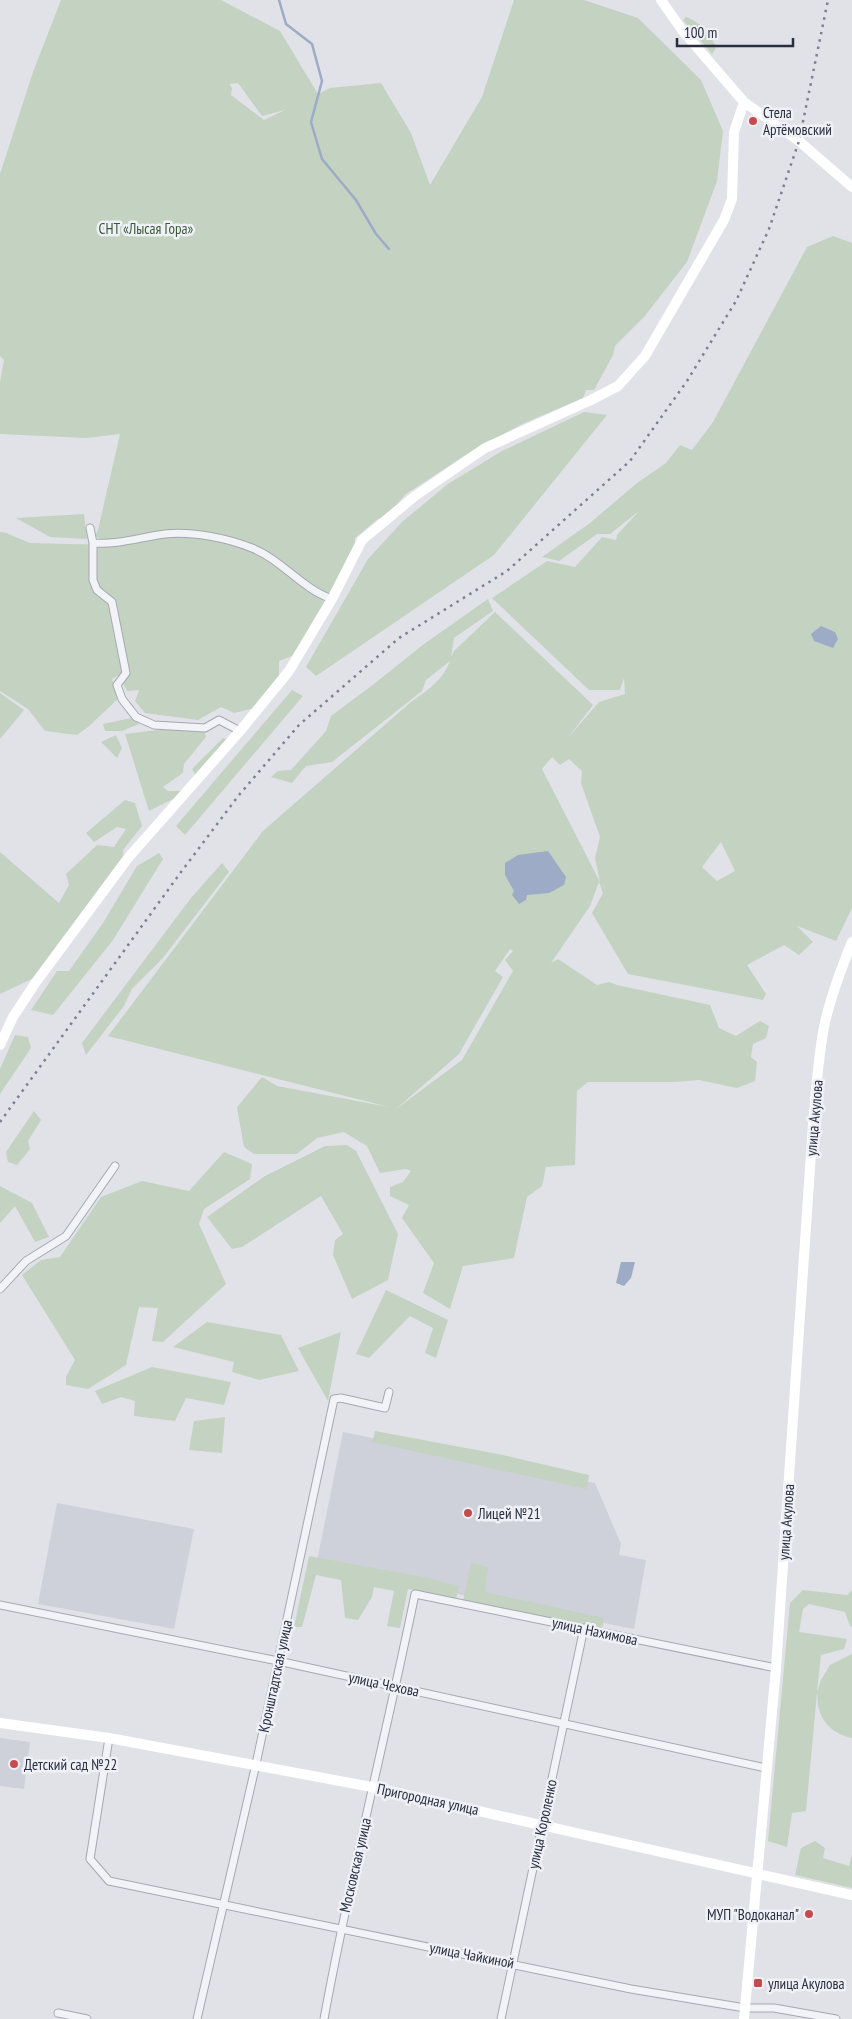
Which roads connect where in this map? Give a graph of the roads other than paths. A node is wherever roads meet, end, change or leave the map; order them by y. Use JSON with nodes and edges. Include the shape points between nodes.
{"nodes":[{"id":1,"x":661,"y":0,"type":"edge"},
{"id":2,"x":744,"y":102,"type":"junction"},
{"id":3,"x":852,"y":187,"type":"edge"},
{"id":4,"x":90,"y":528,"type":"dead end"},
{"id":5,"x":94,"y":543,"type":"junction"},
{"id":6,"x":332,"y":599,"type":"junction"},
{"id":7,"x":240,"y":731,"type":"junction"},
{"id":8,"x":852,"y":942,"type":"edge"},
{"id":9,"x":0,"y":1045,"type":"edge"},
{"id":10,"x":115,"y":1166,"type":"dead end"},
{"id":11,"x":0,"y":1289,"type":"edge"},
{"id":12,"x":389,"y":1392,"type":"dead end"},
{"id":13,"x":415,"y":1594,"type":"joint"},
{"id":14,"x":0,"y":1605,"type":"edge"},
{"id":15,"x":584,"y":1628,"type":"junction"},
{"id":16,"x":278,"y":1661,"type":"junction"},
{"id":17,"x":776,"y":1668,"type":"junction"},
{"id":18,"x":396,"y":1687,"type":"junction"},
{"id":19,"x":0,"y":1723,"type":"edge"},
{"id":20,"x":564,"y":1723,"type":"junction"},
{"id":21,"x":109,"y":1738,"type":"junction"},
{"id":22,"x":256,"y":1764,"type":"junction"},
{"id":23,"x":766,"y":1768,"type":"junction"},
{"id":24,"x":372,"y":1787,"type":"junction"},
{"id":25,"x":541,"y":1824,"type":"junction"},
{"id":26,"x":756,"y":1873,"type":"junction"},
{"id":27,"x":852,"y":1895,"type":"edge"},
{"id":28,"x":223,"y":1905,"type":"junction"},
{"id":29,"x":340,"y":1929,"type":"junction"},
{"id":30,"x":512,"y":1963,"type":"junction"},
{"id":31,"x":58,"y":2012,"type":"dead end"},
{"id":32,"x":745,"y":2014,"type":"edge"},
{"id":33,"x":87,"y":2019,"type":"edge"},
{"id":34,"x":197,"y":2019,"type":"edge"},
{"id":35,"x":324,"y":2019,"type":"edge"},
{"id":36,"x":501,"y":2019,"type":"edge"},
{"id":37,"x":836,"y":2019,"type":"edge"}],
"edges":[{"from":1,"to":2,"type":"main road","via":[[682,30]]},
{"from":2,"to":3,"type":"main road","via":[[799,141]]},
{"from":2,"to":6,"type":"main road","via":[[734,132],[732,199],[724,220],[645,356],[618,386],[485,448],[415,496],[362,540]]},
{"from":4,"to":5,"type":"street"},
{"from":5,"to":6,"type":"street","via":[[167,534],[220,539],[252,548],[275,561],[319,595]]},
{"from":5,"to":7,"type":"street","via":[[93,580],[97,590],[112,602],[126,673],[117,685],[131,711],[136,717],[154,725],[205,728],[219,720]]},
{"from":6,"to":7,"type":"main road","via":[[289,672]]},
{"from":7,"to":9,"type":"main road","via":[[128,858],[36,982],[13,1017]]},
{"from":8,"to":17,"type":"main road","name":"улица Акулова","via":[[825,1025],[820,1055]]},
{"from":10,"to":11,"type":"street","via":[[66,1236],[26,1261]]},
{"from":12,"to":16,"type":"street","name":"Кронштадтская улица","via":[[385,1408],[334,1399]]},
{"from":13,"to":15,"type":"street","name":"улица Нахимова"},
{"from":13,"to":18,"type":"street","name":"Московская улица"},
{"from":14,"to":16,"type":"street","name":"улица Чехова"},
{"from":15,"to":17,"type":"street","name":"улица Нахимова"},
{"from":15,"to":20,"type":"street","name":"улица Короленко"},
{"from":16,"to":18,"type":"street","name":"улица Чехова"},
{"from":16,"to":22,"type":"street","name":"Кронштадтская улица"},
{"from":17,"to":23,"type":"main road","name":"улица Акулова"},
{"from":18,"to":20,"type":"street","name":"улица Чехова"},
{"from":18,"to":24,"type":"street","name":"Московская улица"},
{"from":19,"to":21,"type":"main road","name":"Пригородная улица"},
{"from":20,"to":23,"type":"street","name":"улица Чехова"},
{"from":20,"to":25,"type":"street","name":"улица Короленко"},
{"from":21,"to":22,"type":"main road","name":"Пригородная улица"},
{"from":21,"to":28,"type":"street","name":"улица Чайкиной","via":[[90,1859],[109,1881]]},
{"from":22,"to":24,"type":"main road","name":"Пригородная улица"},
{"from":22,"to":28,"type":"street","name":"Кронштадтская улица"},
{"from":23,"to":26,"type":"main road","name":"улица Акулова"},
{"from":24,"to":25,"type":"main road","name":"Пригородная улица"},
{"from":24,"to":29,"type":"street","name":"Московская улица"},
{"from":25,"to":26,"type":"main road","name":"Пригородная улица"},
{"from":25,"to":30,"type":"street","name":"улица Короленко"},
{"from":26,"to":27,"type":"main road","name":"Пригородная улица"},
{"from":26,"to":32,"type":"main road","name":"улица Акулова"},
{"from":28,"to":29,"type":"street","name":"улица Чайкиной"},
{"from":28,"to":34,"type":"street","name":"Кронштадтская улица"},
{"from":29,"to":30,"type":"street","name":"улица Чайкиной"},
{"from":29,"to":35,"type":"street","name":"Московская улица"},
{"from":30,"to":32,"type":"street","name":"улица Чайкиной"},
{"from":30,"to":36,"type":"street","name":"улица Короленко"},
{"from":31,"to":33,"type":"street"},
{"from":32,"to":37,"type":"street","name":"улица Чайкиной","via":[[774,2008]]}]}
